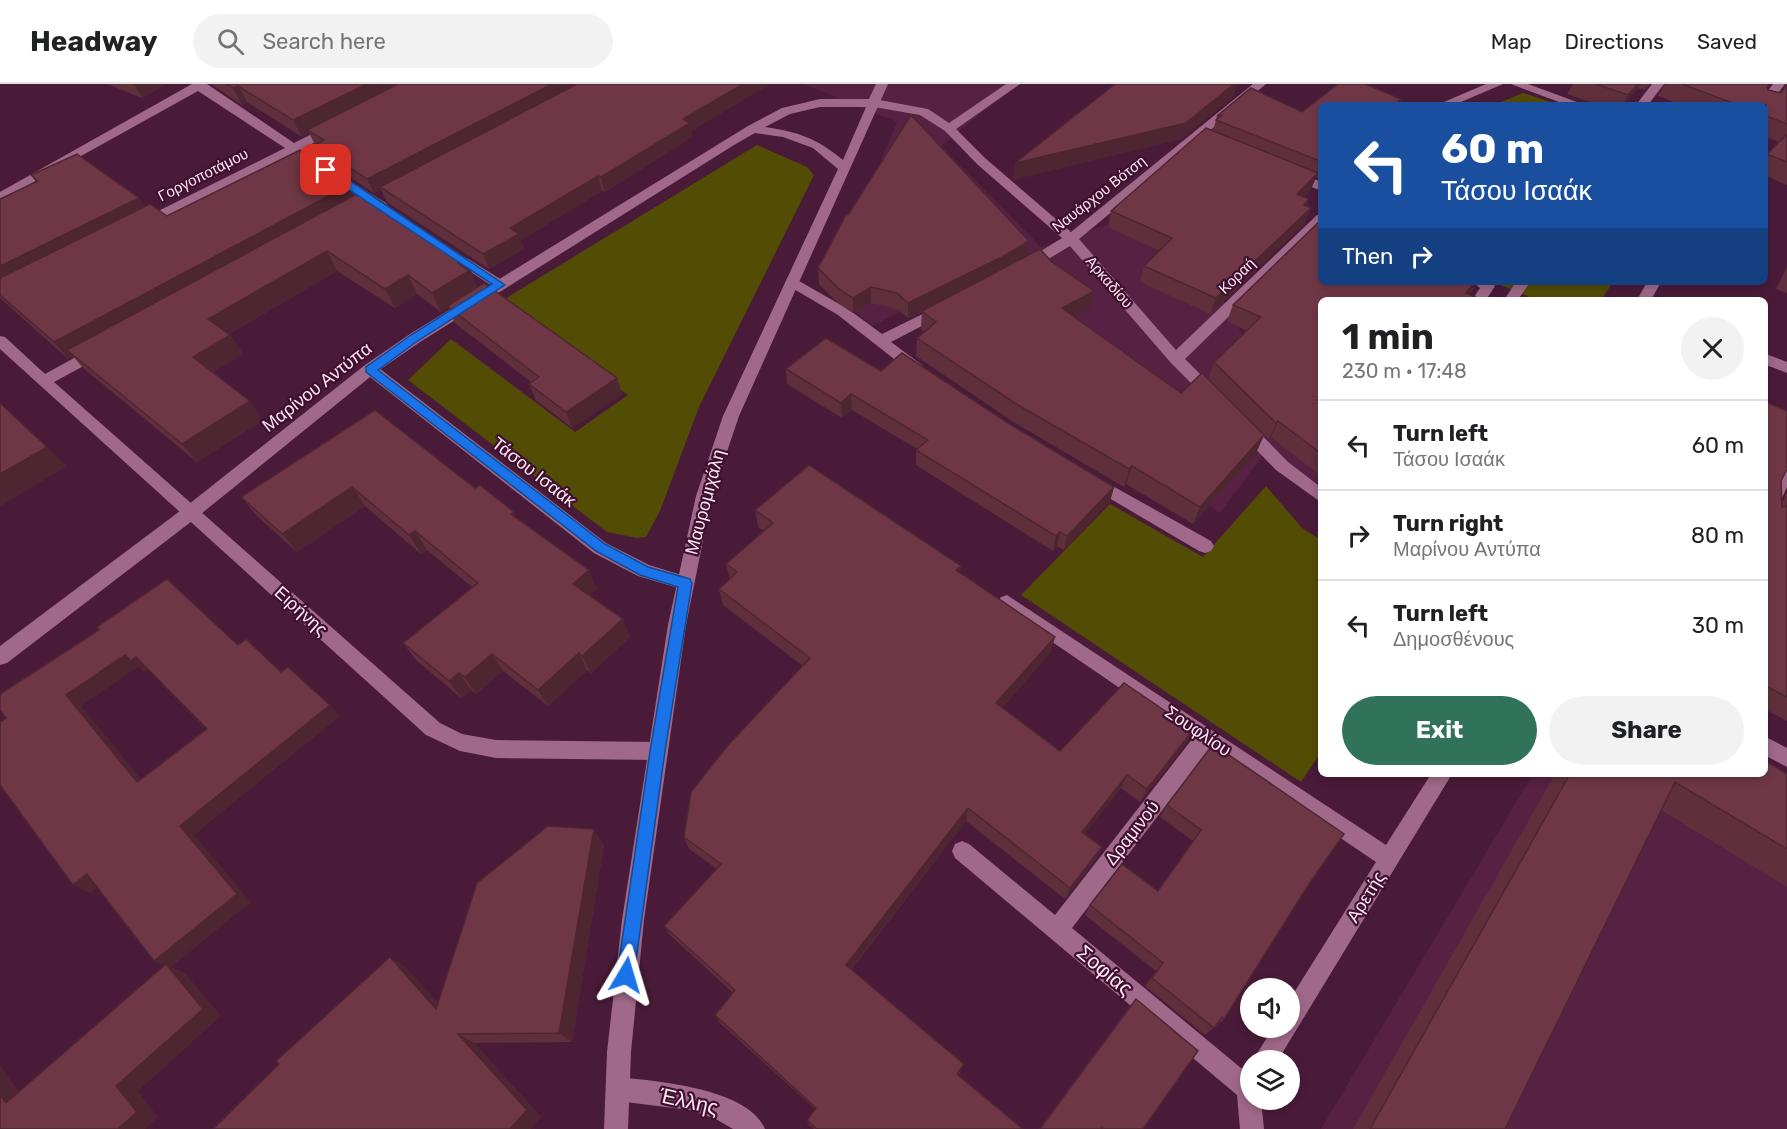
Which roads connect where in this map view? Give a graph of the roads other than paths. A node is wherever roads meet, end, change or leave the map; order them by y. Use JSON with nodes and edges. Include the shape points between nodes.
{"nodes":[{"id":1,"x":882,"y":84,"type":"edge"},
{"id":2,"x":1014,"y":84,"type":"edge"},
{"id":3,"x":1260,"y":84,"type":"edge"},
{"id":4,"x":1497,"y":84,"type":"edge"},
{"id":5,"x":1517,"y":84,"type":"edge"},
{"id":6,"x":1658,"y":84,"type":"edge"},
{"id":7,"x":1779,"y":84,"type":"edge"},
{"id":8,"x":200,"y":85,"type":"edge"},
{"id":9,"x":1451,"y":102,"type":"edge"},
{"id":10,"x":1570,"y":102,"type":"edge"},
{"id":11,"x":1644,"y":102,"type":"edge"},
{"id":12,"x":1765,"y":102,"type":"edge"},
{"id":13,"x":874,"y":103,"type":"junction"},
{"id":14,"x":343,"y":123,"type":"edge"},
{"id":15,"x":949,"y":128,"type":"junction"},
{"id":16,"x":752,"y":129,"type":"junction"},
{"id":17,"x":293,"y":148,"type":"junction"},
{"id":18,"x":845,"y":168,"type":"junction"},
{"id":19,"x":1278,"y":169,"type":"edge"},
{"id":20,"x":1318,"y":185,"type":"edge"},
{"id":21,"x":0,"y":196,"type":"edge"},
{"id":22,"x":394,"y":214,"type":"edge"},
{"id":23,"x":1318,"y":222,"type":"edge"},
{"id":24,"x":126,"y":232,"type":"edge"},
{"id":25,"x":1071,"y":239,"type":"junction"},
{"id":26,"x":442,"y":246,"type":"edge"},
{"id":27,"x":1016,"y":272,"type":"edge"},
{"id":28,"x":792,"y":282,"type":"junction"},
{"id":29,"x":500,"y":285,"type":"junction"},
{"id":30,"x":955,"y":303,"type":"edge"},
{"id":31,"x":0,"y":341,"type":"edge"},
{"id":32,"x":880,"y":341,"type":"junction"},
{"id":33,"x":116,"y":342,"type":"edge"},
{"id":34,"x":1176,"y":359,"type":"junction"},
{"id":35,"x":1768,"y":360,"type":"edge"},
{"id":36,"x":1787,"y":368,"type":"edge"},
{"id":37,"x":370,"y":369,"type":"junction"},
{"id":38,"x":929,"y":377,"type":"edge"},
{"id":39,"x":44,"y":381,"type":"junction"},
{"id":40,"x":1787,"y":469,"type":"edge"},
{"id":41,"x":1076,"y":471,"type":"edge"},
{"id":42,"x":1318,"y":494,"type":"edge"},
{"id":43,"x":1768,"y":511,"type":"edge"},
{"id":44,"x":190,"y":513,"type":"junction"},
{"id":45,"x":1205,"y":546,"type":"dead end"},
{"id":46,"x":685,"y":583,"type":"junction"},
{"id":47,"x":1007,"y":602,"type":"edge"},
{"id":48,"x":0,"y":657,"type":"edge"},
{"id":49,"x":1207,"y":736,"type":"junction"},
{"id":50,"x":1768,"y":747,"type":"edge"},
{"id":51,"x":658,"y":751,"type":"junction"},
{"id":52,"x":1787,"y":758,"type":"edge"},
{"id":53,"x":1440,"y":777,"type":"edge"},
{"id":54,"x":962,"y":851,"type":"dead end"},
{"id":55,"x":1389,"y":860,"type":"junction"},
{"id":56,"x":1057,"y":930,"type":"junction"},
{"id":57,"x":1300,"y":1004,"type":"edge"},
{"id":58,"x":1240,"y":1079,"type":"edge"},
{"id":59,"x":618,"y":1089,"type":"junction"},
{"id":60,"x":1251,"y":1110,"type":"edge"},
{"id":61,"x":616,"y":1129,"type":"edge"},
{"id":62,"x":753,"y":1129,"type":"edge"},
{"id":63,"x":1252,"y":1129,"type":"edge"}],
"edges":[{"from":1,"to":13,"type":"street","name":"Μαυρομιχάλη"},
{"from":2,"to":15,"type":"street"},
{"from":3,"to":25,"type":"street","name":"Ναυάρχου Βότση","via":[[1203,138]]},
{"from":4,"to":9,"type":"street"},
{"from":5,"to":10,"type":"street"},
{"from":6,"to":11,"type":"street"},
{"from":7,"to":12,"type":"street"},
{"from":8,"to":17,"type":"street"},
{"from":8,"to":21,"type":"street"},
{"from":13,"to":15,"type":"street","name":"Αρκαδίου","via":[[924,112]]},
{"from":13,"to":16,"type":"street","name":"Μαρίνου Αντύπα","via":[[806,105]]},
{"from":13,"to":18,"type":"street","name":"Μαυρομιχάλη"},
{"from":14,"to":17,"type":"street","name":"Γοργοποτάμου"},
{"from":15,"to":25,"type":"street","name":"Αρκαδίου"},
{"from":16,"to":18,"type":"street","via":[[785,134],[817,145]]},
{"from":16,"to":29,"type":"street","name":"Μαρίνου Αντύπα"},
{"from":17,"to":22,"type":"street"},
{"from":17,"to":24,"type":"street","name":"Γοργοποτάμου"},
{"from":18,"to":28,"type":"street","name":"Μαυρομιχάλη"},
{"from":19,"to":20,"type":"street"},
{"from":23,"to":34,"type":"street","name":"Κοραή"},
{"from":25,"to":27,"type":"street","name":"Ναυάρχου Βότση"},
{"from":25,"to":34,"type":"street","name":"Αρκαδίου"},
{"from":26,"to":29,"type":"street"},
{"from":28,"to":32,"type":"street","via":[[834,306]]},
{"from":28,"to":46,"type":"street","name":"Μαυρομιχάλη","via":[[723,436],[704,496]]},
{"from":29,"to":37,"type":"street","name":"Μαρίνου Αντύπα"},
{"from":30,"to":32,"type":"street"},
{"from":31,"to":39,"type":"street","name":"Ειρήνης"},
{"from":32,"to":38,"type":"street"},
{"from":33,"to":39,"type":"street"},
{"from":34,"to":42,"type":"street","name":"Αρκαδίου","via":[[1282,466]]},
{"from":35,"to":36,"type":"street"},
{"from":37,"to":44,"type":"street","name":"Μαρίνου Αντύπα"},
{"from":37,"to":46,"type":"street","name":"Τάσου Ισαάκ","via":[[600,548],[644,572]]},
{"from":39,"to":44,"type":"street","name":"Ειρήνης"},
{"from":40,"to":43,"type":"street"},
{"from":41,"to":45,"type":"street"},
{"from":44,"to":48,"type":"street","name":"Μαρίνου Αντύπα"},
{"from":44,"to":51,"type":"street","name":"Ειρήνης","via":[[443,735],[496,749]]},
{"from":46,"to":51,"type":"street","name":"Μαυρομιχάλη"},
{"from":47,"to":49,"type":"street","name":"Σουφλίου"},
{"from":49,"to":55,"type":"street","name":"Σουφλίου"},
{"from":49,"to":56,"type":"street","name":"Δραμινού"},
{"from":50,"to":52,"type":"street"},
{"from":51,"to":59,"type":"street","name":"Μαυρομιχάλη","via":[[624,993]]},
{"from":53,"to":55,"type":"street","name":"Αρετής"},
{"from":54,"to":56,"type":"street","name":"Σοφίας"},
{"from":55,"to":57,"type":"street","name":"Αρετής"},
{"from":56,"to":58,"type":"street","name":"Σοφίας"},
{"from":59,"to":61,"type":"street","name":"Μαυρομιχάλη"},
{"from":59,"to":62,"type":"street","name":"Έλλης","via":[[678,1094],[706,1101],[728,1110]]},
{"from":60,"to":63,"type":"street"}]}
